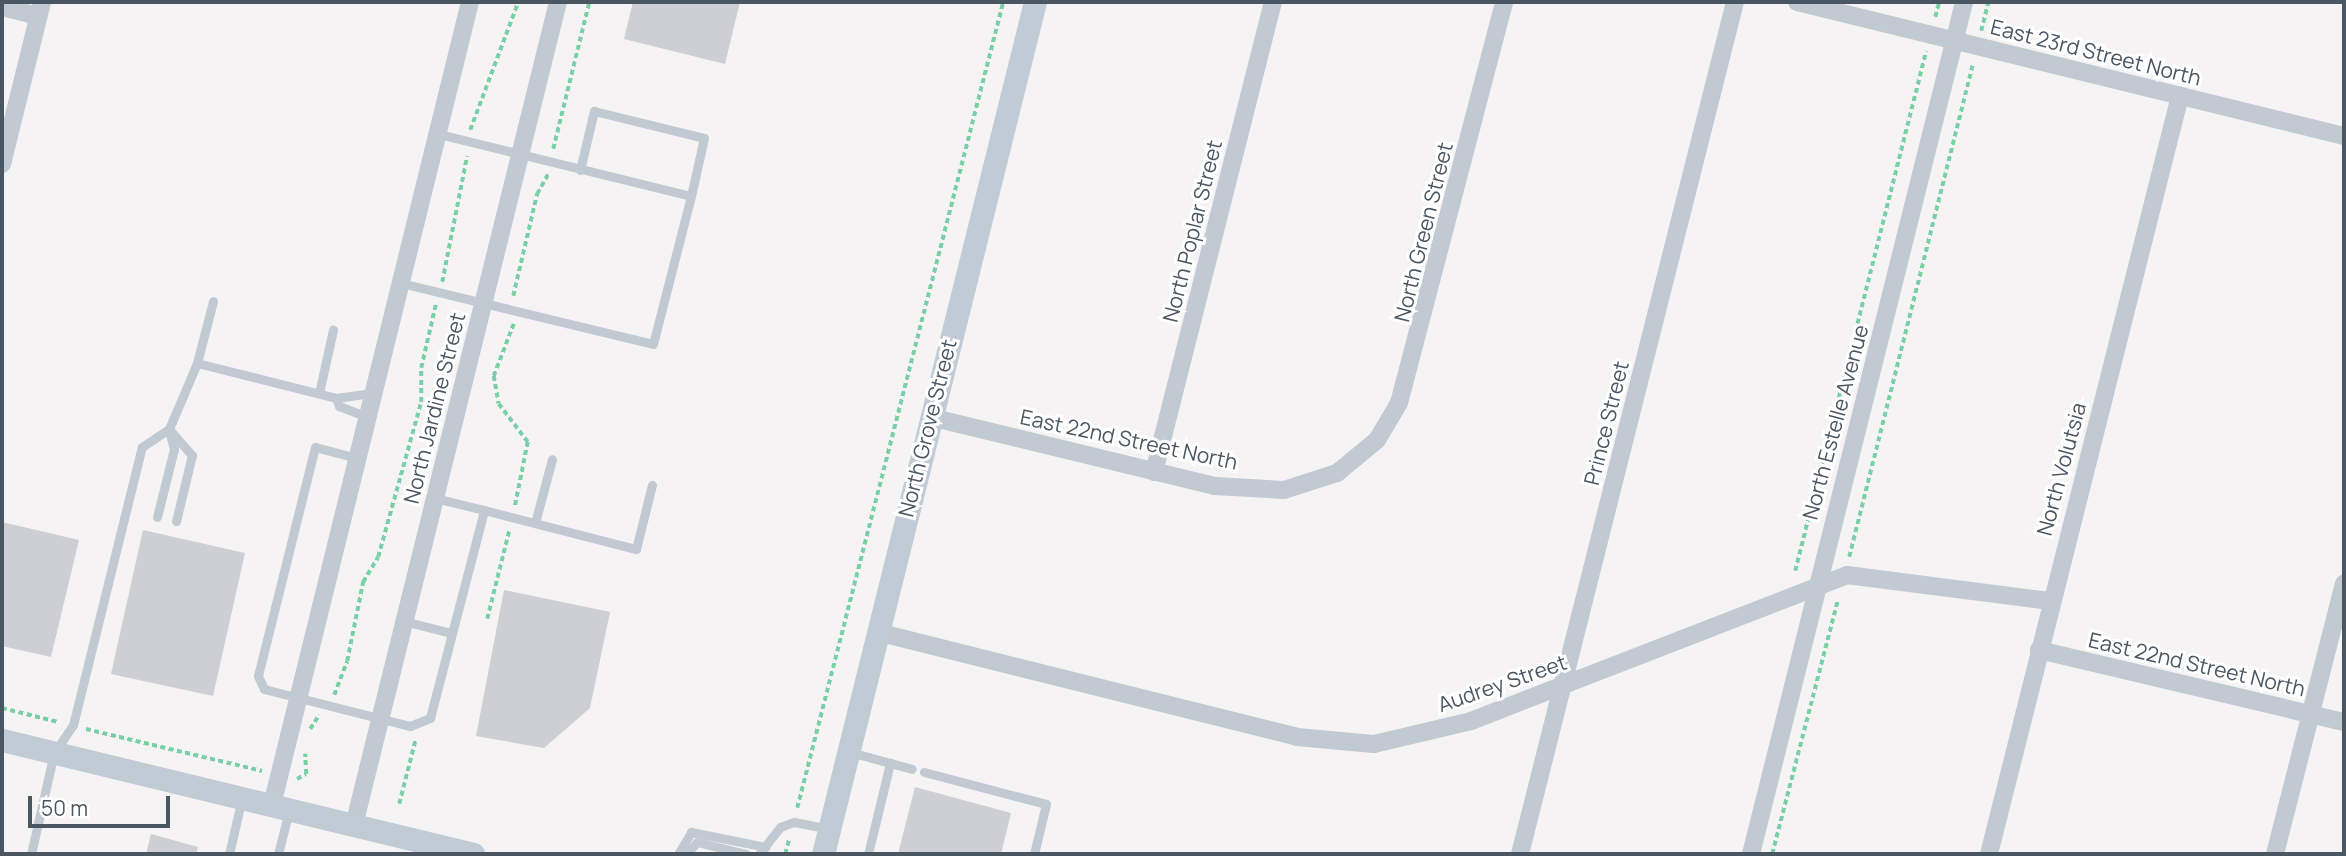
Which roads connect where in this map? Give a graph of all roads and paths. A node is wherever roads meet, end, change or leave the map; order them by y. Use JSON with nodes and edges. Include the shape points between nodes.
{"nodes":[{"id":1,"x":470,"y":2,"type":"edge"},
{"id":2,"x":558,"y":2,"type":"edge"},
{"id":3,"x":1003,"y":2,"type":"edge"},
{"id":4,"x":1035,"y":2,"type":"edge"},
{"id":5,"x":1273,"y":2,"type":"edge"},
{"id":6,"x":1504,"y":2,"type":"edge"},
{"id":7,"x":1735,"y":2,"type":"edge"},
{"id":8,"x":1797,"y":2,"type":"edge"},
{"id":9,"x":1938,"y":2,"type":"edge"},
{"id":10,"x":1964,"y":2,"type":"edge"},
{"id":11,"x":1988,"y":2,"type":"edge"},
{"id":12,"x":2,"y":7,"type":"edge"},
{"id":13,"x":40,"y":9,"type":"edge"},
{"id":14,"x":1930,"y":34,"type":"junction"},
{"id":15,"x":1954,"y":40,"type":"junction"},
{"id":16,"x":1977,"y":46,"type":"junction"},
{"id":17,"x":2180,"y":96,"type":"junction"},
{"id":18,"x":438,"y":134,"type":"junction"},
{"id":19,"x":2344,"y":136,"type":"edge"},
{"id":20,"x":520,"y":155,"type":"junction"},
{"id":21,"x":2,"y":164,"type":"edge"},
{"id":22,"x":580,"y":170,"type":"junction"},
{"id":23,"x":691,"y":196,"type":"junction"},
{"id":24,"x":401,"y":283,"type":"junction"},
{"id":25,"x":213,"y":301,"type":"dead end"},
{"id":26,"x":483,"y":303,"type":"junction"},
{"id":27,"x":333,"y":330,"type":"dead end"},
{"id":28,"x":197,"y":363,"type":"junction"},
{"id":29,"x":373,"y":393,"type":"junction"},
{"id":30,"x":319,"y":394,"type":"junction"},
{"id":31,"x":336,"y":398,"type":"junction"},
{"id":32,"x":930,"y":417,"type":"junction"},
{"id":33,"x":367,"y":418,"type":"junction"},
{"id":34,"x":169,"y":429,"type":"junction"},
{"id":35,"x":357,"y":458,"type":"junction"},
{"id":36,"x":1355,"y":458,"type":"joint"},
{"id":37,"x":552,"y":459,"type":"dead end"},
{"id":38,"x":1154,"y":472,"type":"junction"},
{"id":39,"x":652,"y":485,"type":"dead end"},
{"id":40,"x":435,"y":498,"type":"junction"},
{"id":41,"x":484,"y":510,"type":"junction"},
{"id":42,"x":157,"y":517,"type":"dead end"},
{"id":43,"x":176,"y":521,"type":"dead end"},
{"id":44,"x":535,"y":523,"type":"junction"},
{"id":45,"x":1795,"y":571,"type":"dead end"},
{"id":46,"x":1844,"y":576,"type":"junction"},
{"id":47,"x":2344,"y":584,"type":"edge"},
{"id":48,"x":1816,"y":588,"type":"junction"},
{"id":49,"x":2050,"y":601,"type":"junction"},
{"id":50,"x":404,"y":621,"type":"junction"},
{"id":51,"x":877,"y":632,"type":"junction"},
{"id":52,"x":451,"y":633,"type":"junction"},
{"id":53,"x":2039,"y":650,"type":"junction"},
{"id":54,"x":1561,"y":687,"type":"junction"},
{"id":55,"x":298,"y":699,"type":"junction"},
{"id":56,"x":2311,"y":714,"type":"junction"},
{"id":57,"x":380,"y":719,"type":"junction"},
{"id":58,"x":2344,"y":722,"type":"edge"},
{"id":59,"x":2,"y":740,"type":"edge"},
{"id":60,"x":415,"y":741,"type":"dead end"},
{"id":61,"x":54,"y":752,"type":"junction"},
{"id":62,"x":848,"y":752,"type":"junction"},
{"id":63,"x":890,"y":763,"type":"junction"},
{"id":64,"x":912,"y":769,"type":"dead end"},
{"id":65,"x":924,"y":772,"type":"dead end"},
{"id":66,"x":242,"y":798,"type":"junction"},
{"id":67,"x":399,"y":804,"type":"dead end"},
{"id":68,"x":281,"y":807,"type":"junction"},
{"id":69,"x":794,"y":822,"type":"junction"},
{"id":70,"x":355,"y":825,"type":"junction"},
{"id":71,"x":829,"y":829,"type":"junction"},
{"id":72,"x":762,"y":850,"type":"edge"},
{"id":73,"x":31,"y":854,"type":"edge"},
{"id":74,"x":229,"y":854,"type":"edge"},
{"id":75,"x":278,"y":854,"type":"edge"},
{"id":76,"x":473,"y":854,"type":"edge"},
{"id":77,"x":678,"y":854,"type":"edge"},
{"id":78,"x":686,"y":854,"type":"edge"},
{"id":79,"x":746,"y":854,"type":"edge"},
{"id":80,"x":786,"y":854,"type":"edge"},
{"id":81,"x":823,"y":854,"type":"edge"},
{"id":82,"x":868,"y":854,"type":"edge"},
{"id":83,"x":1034,"y":854,"type":"edge"},
{"id":84,"x":1520,"y":854,"type":"edge"},
{"id":85,"x":1751,"y":854,"type":"edge"},
{"id":86,"x":1772,"y":854,"type":"edge"},
{"id":87,"x":1989,"y":854,"type":"edge"},
{"id":88,"x":2275,"y":854,"type":"edge"}],
"edges":[{"from":1,"to":18,"type":"street"},
{"from":2,"to":20,"type":"street","name":"North Jardine Street"},
{"from":3,"to":69,"type":"path"},
{"from":4,"to":32,"type":"street","name":"North Grove Street"},
{"from":5,"to":38,"type":"street","name":"North Poplar Street"},
{"from":6,"to":36,"type":"street","name":"North Green Street","via":[[1419,344],[1399,403],[1377,439]]},
{"from":7,"to":54,"type":"street","name":"Prince Street"},
{"from":8,"to":14,"type":"street","name":"East 23rd Street North"},
{"from":9,"to":14,"type":"path"},
{"from":10,"to":15,"type":"street","name":"North Estelle Avenue"},
{"from":11,"to":16,"type":"path"},
{"from":12,"to":13,"type":"street"},
{"from":13,"to":21,"type":"street"},
{"from":14,"to":15,"type":"street","name":"East 23rd Street North"},
{"from":14,"to":45,"type":"path"},
{"from":15,"to":16,"type":"street","name":"East 23rd Street North"},
{"from":15,"to":48,"type":"street","name":"North Estelle Avenue"},
{"from":16,"to":17,"type":"street","name":"East 23rd Street North"},
{"from":16,"to":46,"type":"path"},
{"from":17,"to":19,"type":"street","name":"East 23rd Street North"},
{"from":17,"to":49,"type":"street","name":"North Volutsia"},
{"from":18,"to":20,"type":"lane"},
{"from":18,"to":24,"type":"street"},
{"from":20,"to":22,"type":"lane"},
{"from":20,"to":26,"type":"street","name":"North Jardine Street"},
{"from":22,"to":23,"type":"lane"},
{"from":22,"to":23,"type":"lane","via":[[594,111],[704,138]]},
{"from":23,"to":26,"type":"lane","via":[[653,344]]},
{"from":24,"to":26,"type":"lane"},
{"from":24,"to":29,"type":"street"},
{"from":25,"to":28,"type":"lane"},
{"from":26,"to":40,"type":"street","name":"North Jardine Street"},
{"from":27,"to":30,"type":"lane"},
{"from":28,"to":30,"type":"lane"},
{"from":28,"to":34,"type":"lane"},
{"from":29,"to":31,"type":"lane"},
{"from":29,"to":33,"type":"street"},
{"from":30,"to":31,"type":"lane"},
{"from":31,"to":33,"type":"lane","via":[[339,406]]},
{"from":32,"to":38,"type":"street","name":"East 22nd Street North"},
{"from":32,"to":51,"type":"street","name":"North Grove Street"},
{"from":33,"to":35,"type":"street"},
{"from":34,"to":42,"type":"lane","via":[[174,449]]},
{"from":34,"to":43,"type":"lane","via":[[192,455]]},
{"from":34,"to":61,"type":"lane","via":[[142,447],[72,725]]},
{"from":35,"to":55,"type":"street"},
{"from":35,"to":55,"type":"lane","via":[[316,447],[258,677],[264,689]]},
{"from":36,"to":38,"type":"street","name":"East 22nd Street North","via":[[1337,473],[1284,490],[1215,486]]},
{"from":37,"to":44,"type":"lane"},
{"from":39,"to":44,"type":"lane","via":[[636,549]]},
{"from":40,"to":41,"type":"lane"},
{"from":40,"to":50,"type":"street","name":"North Jardine Street"},
{"from":41,"to":44,"type":"lane"},
{"from":41,"to":52,"type":"lane"},
{"from":46,"to":48,"type":"street","name":"Audrey Street"},
{"from":46,"to":49,"type":"street"},
{"from":46,"to":86,"type":"path"},
{"from":47,"to":56,"type":"street"},
{"from":48,"to":54,"type":"street","name":"Audrey Street"},
{"from":48,"to":85,"type":"street","name":"North Estelle Avenue"},
{"from":49,"to":53,"type":"street","name":"North Volutsia"},
{"from":50,"to":52,"type":"lane"},
{"from":50,"to":57,"type":"street","name":"North Jardine Street"},
{"from":51,"to":54,"type":"street","name":"Audrey Street","via":[[1339,743],[1374,744],[1471,721]]},
{"from":51,"to":62,"type":"street","name":"North Grove Street"},
{"from":52,"to":57,"type":"lane","via":[[430,718],[418,726]]},
{"from":53,"to":56,"type":"street","name":"East 22nd Street North"},
{"from":53,"to":87,"type":"street","name":"North Volutsia"},
{"from":54,"to":84,"type":"street","name":"Prince Street"},
{"from":55,"to":57,"type":"lane"},
{"from":55,"to":68,"type":"street"},
{"from":56,"to":58,"type":"street","name":"East 22nd Street North"},
{"from":56,"to":88,"type":"street"},
{"from":57,"to":70,"type":"street","name":"North Jardine Street"},
{"from":59,"to":61,"type":"street"},
{"from":60,"to":67,"type":"path"},
{"from":61,"to":66,"type":"street"},
{"from":61,"to":73,"type":"lane"},
{"from":62,"to":63,"type":"lane"},
{"from":62,"to":71,"type":"street","name":"North Grove Street"},
{"from":63,"to":64,"type":"lane"},
{"from":63,"to":82,"type":"lane"},
{"from":65,"to":83,"type":"lane","via":[[1046,804]]},
{"from":66,"to":68,"type":"street"},
{"from":66,"to":74,"type":"lane"},
{"from":68,"to":70,"type":"street"},
{"from":68,"to":75,"type":"lane"},
{"from":69,"to":71,"type":"lane"},
{"from":69,"to":72,"type":"lane","via":[[780,827]]},
{"from":69,"to":80,"type":"path"},
{"from":70,"to":76,"type":"street"},
{"from":71,"to":81,"type":"street","name":"North Grove Street"},
{"from":72,"to":77,"type":"lane","via":[[691,832],[682,839]]},
{"from":78,"to":79,"type":"lane","via":[[697,842]]}]}
